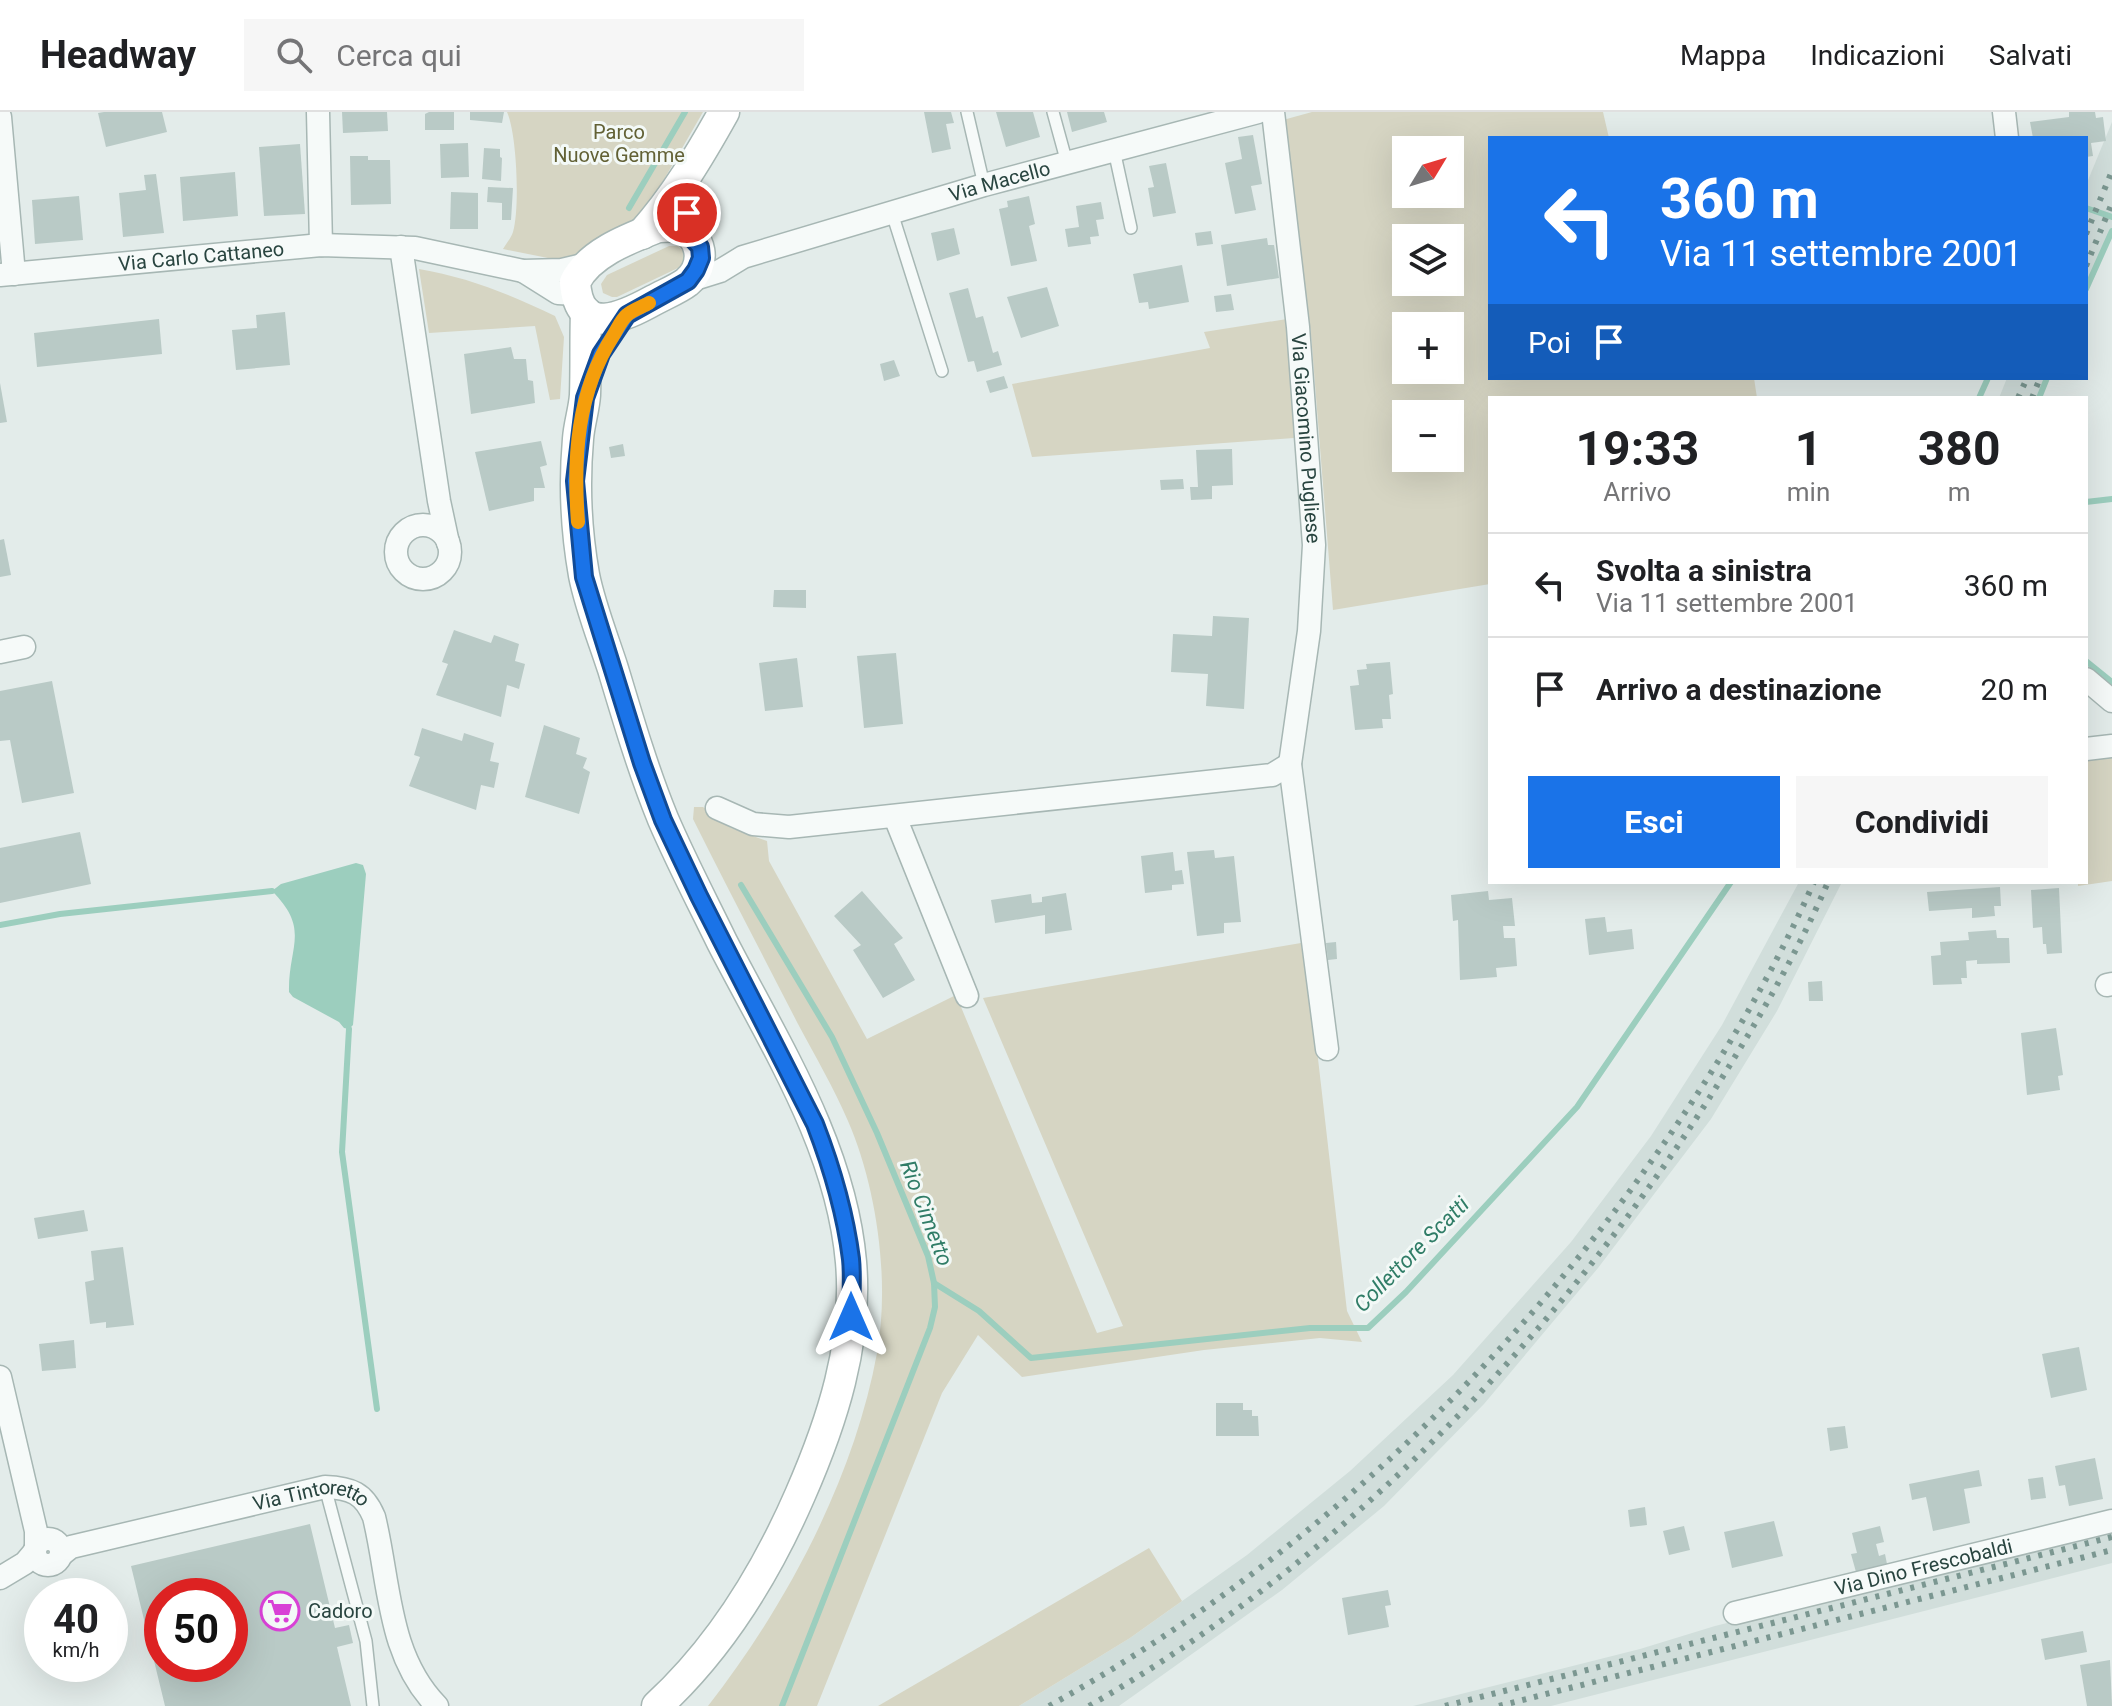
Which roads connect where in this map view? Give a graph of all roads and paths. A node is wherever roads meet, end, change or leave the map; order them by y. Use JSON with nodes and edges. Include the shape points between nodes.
{"nodes":[{"id":1,"x":318,"y":112,"type":"edge"},
{"id":2,"x":724,"y":112,"type":"edge"},
{"id":3,"x":967,"y":112,"type":"edge"},
{"id":4,"x":1053,"y":112,"type":"edge"},
{"id":5,"x":1258,"y":112,"type":"edge"},
{"id":6,"x":1273,"y":112,"type":"edge"},
{"id":7,"x":2004,"y":112,"type":"edge"},
{"id":8,"x":0,"y":117,"type":"edge"},
{"id":9,"x":2007,"y":136,"type":"edge"},
{"id":10,"x":1114,"y":150,"type":"junction"},
{"id":11,"x":697,"y":159,"type":"junction"},
{"id":12,"x":1067,"y":163,"type":"junction"},
{"id":13,"x":984,"y":185,"type":"junction"},
{"id":14,"x":892,"y":213,"type":"junction"},
{"id":15,"x":1131,"y":228,"type":"dead end"},
{"id":16,"x":642,"y":234,"type":"junction"},
{"id":17,"x":693,"y":240,"type":"junction"},
{"id":18,"x":321,"y":245,"type":"junction"},
{"id":19,"x":401,"y":247,"type":"junction"},
{"id":20,"x":743,"y":257,"type":"junction"},
{"id":21,"x":587,"y":264,"type":"junction"},
{"id":22,"x":523,"y":271,"type":"junction"},
{"id":23,"x":7,"y":274,"type":"edge"},
{"id":24,"x":688,"y":281,"type":"junction"},
{"id":25,"x":581,"y":303,"type":"junction"},
{"id":26,"x":627,"y":315,"type":"junction"},
{"id":27,"x":942,"y":371,"type":"dead end"},
{"id":28,"x":585,"y":398,"type":"junction"},
{"id":29,"x":439,"y":501,"type":"junction"},
{"id":30,"x":428,"y":526,"type":"junction"},
{"id":31,"x":448,"y":543,"type":"junction"},
{"id":32,"x":24,"y":647,"type":"dead end"},
{"id":33,"x":0,"y":652,"type":"edge"},
{"id":34,"x":2088,"y":681,"type":"edge"},
{"id":35,"x":2112,"y":701,"type":"edge"},
{"id":36,"x":2112,"y":746,"type":"edge"},
{"id":37,"x":2088,"y":749,"type":"edge"},
{"id":38,"x":1290,"y":764,"type":"junction"},
{"id":39,"x":717,"y":808,"type":"dead end"},
{"id":40,"x":895,"y":817,"type":"junction"},
{"id":41,"x":967,"y":996,"type":"dead end"},
{"id":42,"x":1327,"y":1049,"type":"dead end"},
{"id":43,"x":0,"y":1377,"type":"edge"},
{"id":44,"x":325,"y":1487,"type":"junction"},
{"id":45,"x":2112,"y":1521,"type":"edge"},
{"id":46,"x":45,"y":1548,"type":"junction"},
{"id":47,"x":0,"y":1578,"type":"edge"},
{"id":48,"x":1735,"y":1613,"type":"dead end"},
{"id":49,"x":416,"y":1679,"type":"junction"},
{"id":50,"x":667,"y":1697,"type":"edge"},
{"id":51,"x":373,"y":1706,"type":"edge"},
{"id":52,"x":424,"y":1706,"type":"edge"},
{"id":53,"x":437,"y":1706,"type":"edge"},
{"id":54,"x":649,"y":1706,"type":"edge"}],
"edges":[{"from":1,"to":18,"type":"street"},
{"from":2,"to":11,"type":"main road"},
{"from":3,"to":13,"type":"lane"},
{"from":4,"to":12,"type":"lane"},
{"from":5,"to":10,"type":"street","name":"Via Macello"},
{"from":6,"to":38,"type":"street","name":"Via Giacomino Pugliese","via":[[1298,327],[1314,545],[1309,631]]},
{"from":7,"to":9,"type":"street"},
{"from":8,"to":23,"type":"street"},
{"from":10,"to":12,"type":"street","name":"Via Macello"},
{"from":10,"to":15,"type":"lane"},
{"from":11,"to":16,"type":"main road"},
{"from":11,"to":17,"type":"main road","via":[[687,213]]},
{"from":12,"to":13,"type":"street","name":"Via Macello"},
{"from":13,"to":14,"type":"street","name":"Via Macello"},
{"from":14,"to":20,"type":"street","name":"Via Macello"},
{"from":14,"to":27,"type":"lane"},
{"from":16,"to":17,"type":"main road","via":[[677,227]]},
{"from":16,"to":21,"type":"main road"},
{"from":17,"to":20,"type":"street","name":"Via Macello"},
{"from":17,"to":24,"type":"main road","via":[[701,258]]},
{"from":18,"to":19,"type":"street","name":"Via Carlo Cattaneo"},
{"from":18,"to":23,"type":"street","name":"Via Carlo Cattaneo"},
{"from":19,"to":22,"type":"street","name":"Via Carlo Cattaneo"},
{"from":19,"to":29,"type":"street"},
{"from":20,"to":24,"type":"street","name":"Via Macello"},
{"from":21,"to":22,"type":"street","name":"Via Carlo Cattaneo"},
{"from":21,"to":25,"type":"main road","via":[[575,282]]},
{"from":22,"to":25,"type":"street","name":"Via Carlo Cattaneo"},
{"from":24,"to":26,"type":"main road"},
{"from":25,"to":26,"type":"main road","via":[[598,318],[610,321]]},
{"from":25,"to":28,"type":"main road"},
{"from":26,"to":28,"type":"main road","via":[[601,354]]},
{"from":28,"to":50,"type":"main road","via":[[575,481],[584,577],[663,820],[815,1124],[844,1217],[851,1263],[851,1317],[842,1379],[823,1443],[785,1528],[741,1607]]},
{"from":29,"to":30,"type":"street"},
{"from":29,"to":31,"type":"street"},
{"from":30,"to":31,"type":"street"},
{"from":30,"to":31,"type":"street","via":[[410,528],[399,541],[397,558],[406,573],[422,579],[438,575],[449,561]]},
{"from":32,"to":33,"type":"street"},
{"from":34,"to":35,"type":"street"},
{"from":36,"to":37,"type":"street"},
{"from":38,"to":40,"type":"street","via":[[1272,775]]},
{"from":38,"to":42,"type":"street","name":"Via Giacomino Pugliese"},
{"from":39,"to":40,"type":"street","via":[[753,824],[789,827]]},
{"from":40,"to":41,"type":"street"},
{"from":43,"to":46,"type":"street"},
{"from":44,"to":46,"type":"street","name":"Via Tintoretto"},
{"from":44,"to":49,"type":"street","name":"Via Tintoretto","via":[[351,1490],[368,1503],[391,1612]]},
{"from":44,"to":51,"type":"lane","via":[[366,1641]]},
{"from":45,"to":48,"type":"street","name":"Via Dino Frescobaldi"},
{"from":46,"to":47,"type":"street","name":"Via Tintoretto"},
{"from":49,"to":52,"type":"street","name":"Via Tintoretto"},
{"from":49,"to":53,"type":"street","name":"Via Tintoretto"},
{"from":50,"to":54,"type":"main road"}]}
